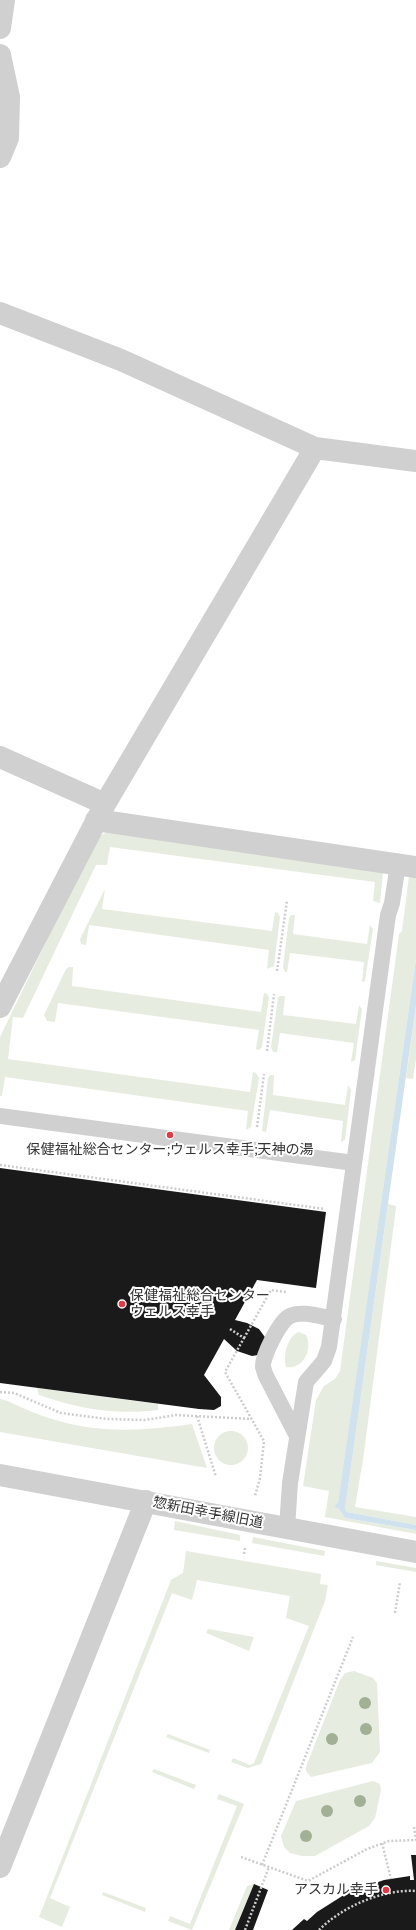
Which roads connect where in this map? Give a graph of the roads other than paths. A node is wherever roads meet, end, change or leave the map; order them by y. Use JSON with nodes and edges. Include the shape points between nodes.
{"nodes":[{"id":1,"x":4,"y":0,"type":"edge"},
{"id":2,"x":0,"y":28,"type":"edge"},
{"id":3,"x":0,"y":55,"type":"edge"},
{"id":4,"x":4,"y":96,"type":"edge"},
{"id":5,"x":0,"y":157,"type":"edge"},
{"id":6,"x":0,"y":313,"type":"edge"},
{"id":7,"x":315,"y":448,"type":"junction"},
{"id":8,"x":416,"y":462,"type":"edge"},
{"id":9,"x":0,"y":757,"type":"edge"},
{"id":10,"x":101,"y":812,"type":"junction"},
{"id":11,"x":407,"y":866,"type":"edge"},
{"id":12,"x":0,"y":1007,"type":"edge"},
{"id":13,"x":0,"y":1116,"type":"edge"},
{"id":14,"x":354,"y":1163,"type":"junction"},
{"id":15,"x":334,"y":1319,"type":"junction"},
{"id":16,"x":297,"y":1436,"type":"junction"},
{"id":17,"x":0,"y":1475,"type":"edge"},
{"id":18,"x":146,"y":1501,"type":"junction"},
{"id":19,"x":287,"y":1528,"type":"junction"},
{"id":20,"x":416,"y":1552,"type":"edge"},
{"id":21,"x":0,"y":1867,"type":"edge"}],
"edges":[{"from":1,"to":2,"type":"street"},
{"from":3,"to":4,"type":"street"},
{"from":4,"to":5,"type":"street","via":[[8,138]]},
{"from":6,"to":7,"type":"street","via":[[121,360]]},
{"from":7,"to":8,"type":"street"},
{"from":7,"to":10,"type":"street"},
{"from":9,"to":10,"type":"street"},
{"from":10,"to":11,"type":"street"},
{"from":10,"to":12,"type":"street"},
{"from":11,"to":14,"type":"lane","via":[[388,915]]},
{"from":13,"to":14,"type":"lane"},
{"from":14,"to":15,"type":"lane"},
{"from":15,"to":16,"type":"lane","via":[[324,1361],[306,1382]]},
{"from":15,"to":16,"type":"lane","via":[[299,1314],[290,1316],[282,1322],[265,1357],[263,1368],[266,1376]]},
{"from":16,"to":19,"type":"lane"},
{"from":17,"to":18,"type":"street","name":"惣新田幸手線旧道"},
{"from":18,"to":19,"type":"street","name":"惣新田幸手線旧道"},
{"from":18,"to":21,"type":"street"},
{"from":19,"to":20,"type":"street","name":"惣新田幸手線旧道"}]}
